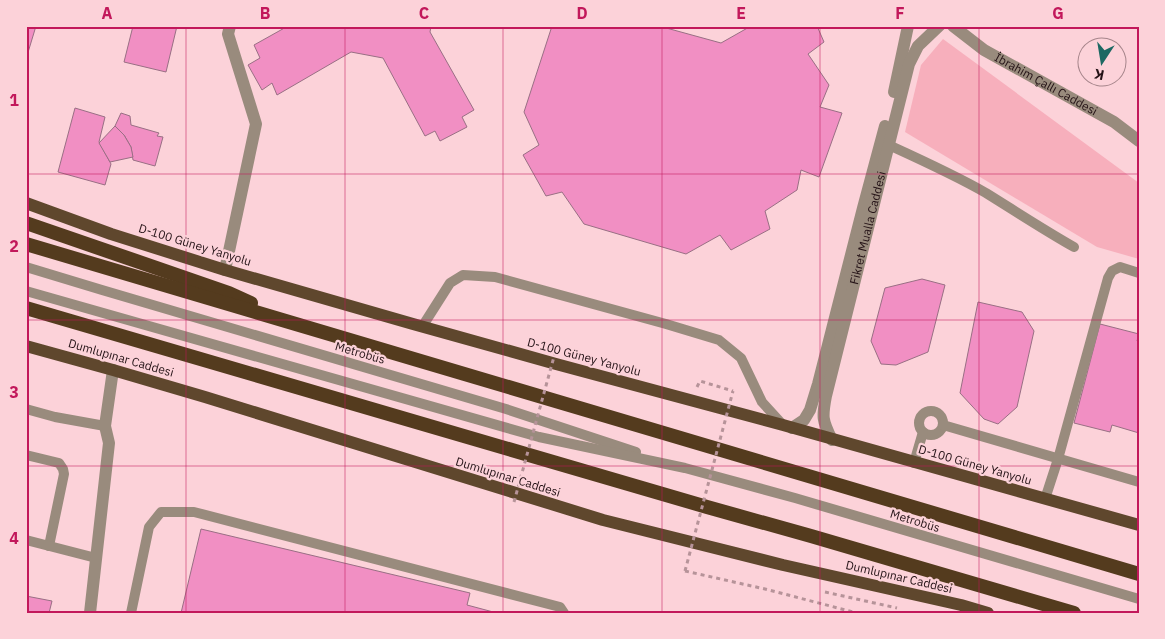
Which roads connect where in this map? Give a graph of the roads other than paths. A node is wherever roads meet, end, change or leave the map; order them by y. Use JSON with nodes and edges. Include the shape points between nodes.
{"nodes":[{"id":1,"x":230,"y":26,"type":"edge"},
{"id":2,"x":908,"y":26,"type":"edge"},
{"id":3,"x":939,"y":26,"type":"edge"},
{"id":4,"x":953,"y":26,"type":"edge"},
{"id":5,"x":1139,"y":141,"type":"edge"},
{"id":6,"x":885,"y":144,"type":"junction"},
{"id":7,"x":26,"y":203,"type":"edge"},
{"id":8,"x":26,"y":223,"type":"edge"},
{"id":9,"x":26,"y":244,"type":"edge"},
{"id":10,"x":1074,"y":247,"type":"dead end"},
{"id":11,"x":26,"y":267,"type":"edge"},
{"id":12,"x":226,"y":270,"type":"junction"},
{"id":13,"x":1139,"y":273,"type":"edge"},
{"id":14,"x":26,"y":291,"type":"edge"},
{"id":15,"x":26,"y":308,"type":"edge"},
{"id":16,"x":295,"y":323,"type":"junction"},
{"id":17,"x":422,"y":327,"type":"junction"},
{"id":18,"x":26,"y":346,"type":"edge"},
{"id":19,"x":113,"y":370,"type":"junction"},
{"id":20,"x":26,"y":409,"type":"edge"},
{"id":21,"x":943,"y":425,"type":"junction"},
{"id":22,"x":105,"y":426,"type":"junction"},
{"id":23,"x":788,"y":427,"type":"junction"},
{"id":24,"x":923,"y":432,"type":"junction"},
{"id":25,"x":832,"y":440,"type":"junction"},
{"id":26,"x":26,"y":455,"type":"edge"},
{"id":27,"x":1058,"y":459,"type":"junction"},
{"id":28,"x":914,"y":463,"type":"junction"},
{"id":29,"x":684,"y":468,"type":"junction"},
{"id":30,"x":1139,"y":482,"type":"edge"},
{"id":31,"x":1045,"y":500,"type":"junction"},
{"id":32,"x":1139,"y":526,"type":"edge"},
{"id":33,"x":26,"y":540,"type":"edge"},
{"id":34,"x":49,"y":546,"type":"junction"},
{"id":35,"x":96,"y":558,"type":"junction"},
{"id":36,"x":1139,"y":574,"type":"edge"},
{"id":37,"x":1139,"y":599,"type":"edge"},
{"id":38,"x":89,"y":610,"type":"edge"},
{"id":39,"x":131,"y":613,"type":"edge"},
{"id":40,"x":564,"y":613,"type":"edge"},
{"id":41,"x":988,"y":613,"type":"edge"},
{"id":42,"x":1074,"y":613,"type":"edge"}],
"edges":[{"from":1,"to":12,"type":"street","via":[[228,34],[256,124]]},
{"from":2,"to":6,"type":"street","name":"Fikret Mualla Caddesi"},
{"from":3,"to":6,"type":"street","name":"Fikret Mualla Caddesi","via":[[918,46]]},
{"from":4,"to":5,"type":"street","name":"İbrahim Çallı Caddesi","via":[[984,50],[1114,122]]},
{"from":6,"to":10,"type":"lane","via":[[984,193]]},
{"from":6,"to":23,"type":"street","name":"Fikret Mualla Caddesi","via":[[810,410],[804,420]]},
{"from":6,"to":25,"type":"street","name":"Fikret Mualla Caddesi","via":[[823,413]]},
{"from":7,"to":12,"type":"main road","name":"D-100 Güney Yanyolu"},
{"from":8,"to":16,"type":"highway","via":[[229,293]]},
{"from":9,"to":16,"type":"highway"},
{"from":11,"to":29,"type":"lane","name":"Metrobüs","via":[[496,406]]},
{"from":12,"to":17,"type":"main road","name":"D-100 Güney Yanyolu"},
{"from":13,"to":27,"type":"lane","via":[[1120,267],[1108,278]]},
{"from":14,"to":29,"type":"lane","name":"Metrobüs","via":[[539,437]]},
{"from":15,"to":42,"type":"highway"},
{"from":16,"to":36,"type":"highway"},
{"from":17,"to":23,"type":"main road","name":"D-100 Güney Yanyolu"},
{"from":17,"to":23,"type":"lane","via":[[450,283],[463,275],[495,277],[719,340],[741,358],[762,402]]},
{"from":18,"to":19,"type":"main road","name":"Dumlupınar Caddesi"},
{"from":19,"to":22,"type":"street"},
{"from":19,"to":41,"type":"main road","name":"Dumlupınar Caddesi","via":[[603,520]]},
{"from":20,"to":22,"type":"lane"},
{"from":21,"to":24,"type":"lane","via":[[942,430],[933,435]]},
{"from":21,"to":24,"type":"lane","via":[[940,414],[929,410],[920,416],[918,422]]},
{"from":21,"to":27,"type":"lane"},
{"from":22,"to":35,"type":"street","via":[[109,443]]},
{"from":23,"to":25,"type":"main road","name":"D-100 Güney Yanyolu"},
{"from":24,"to":28,"type":"lane"},
{"from":25,"to":28,"type":"main road","name":"D-100 Güney Yanyolu"},
{"from":26,"to":34,"type":"lane","via":[[58,464],[64,474]]},
{"from":27,"to":30,"type":"lane"},
{"from":27,"to":31,"type":"lane"},
{"from":28,"to":31,"type":"main road","name":"D-100 Güney Yanyolu"},
{"from":29,"to":37,"type":"lane","name":"Metrobüs"},
{"from":31,"to":32,"type":"main road","name":"D-100 Güney Yanyolu"},
{"from":33,"to":34,"type":"lane"},
{"from":34,"to":35,"type":"lane"},
{"from":35,"to":38,"type":"street"},
{"from":39,"to":40,"type":"lane","via":[[149,527],[161,512],[194,512],[560,607]]}]}
